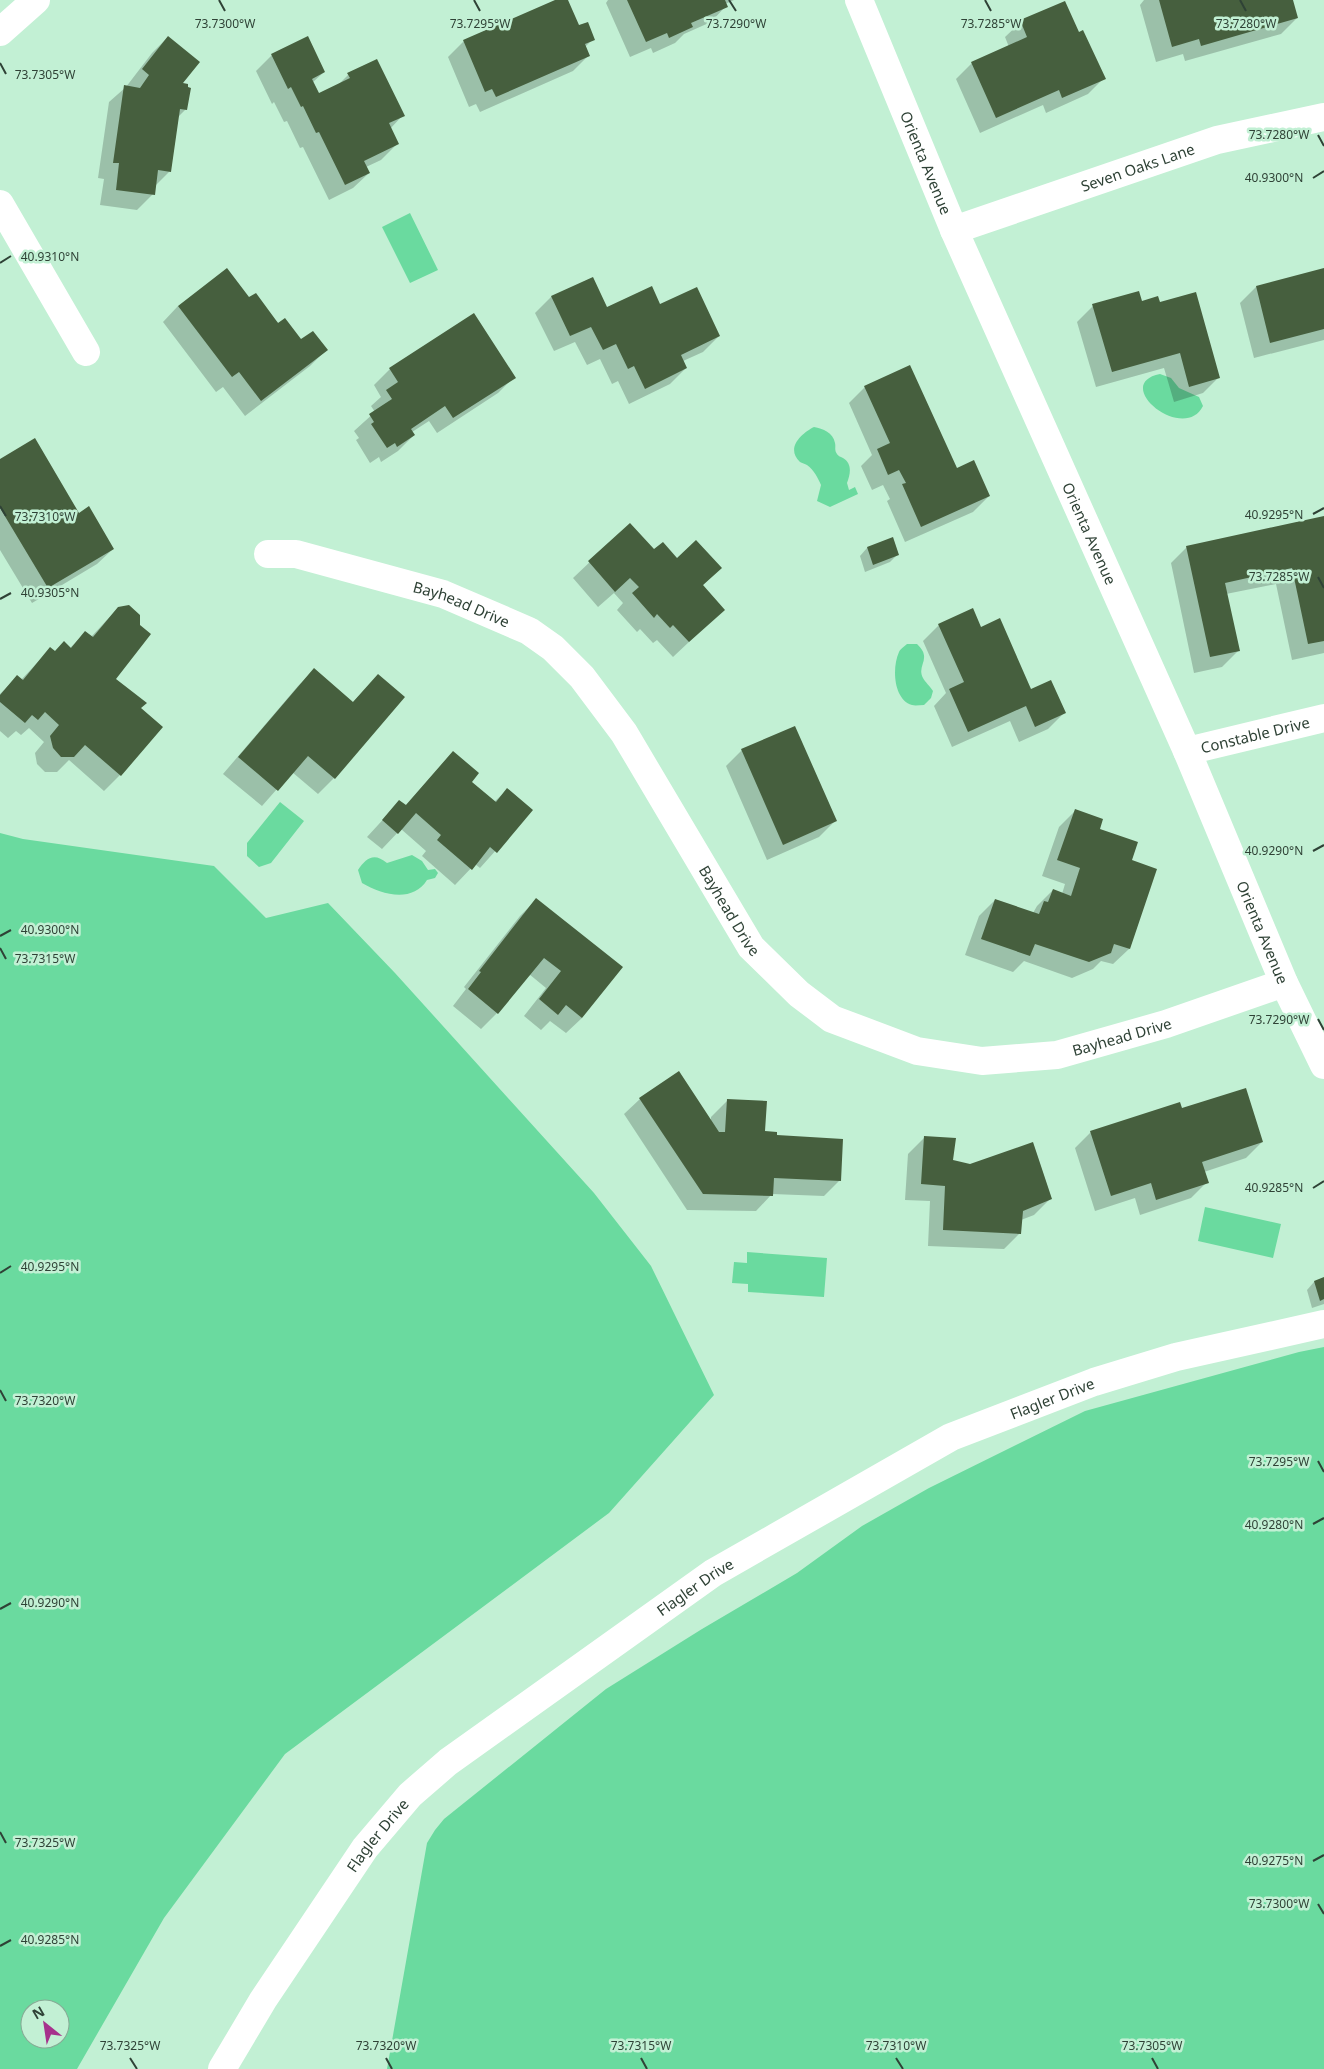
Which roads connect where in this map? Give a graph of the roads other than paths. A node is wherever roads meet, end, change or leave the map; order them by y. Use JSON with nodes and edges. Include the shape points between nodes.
{"nodes":[{"id":1,"x":36,"y":0,"type":"edge"},
{"id":2,"x":859,"y":0,"type":"edge"},
{"id":3,"x":0,"y":32,"type":"edge"},
{"id":4,"x":1324,"y":117,"type":"edge"},
{"id":5,"x":0,"y":204,"type":"edge"},
{"id":6,"x":954,"y":230,"type":"junction"},
{"id":7,"x":86,"y":352,"type":"dead end"},
{"id":8,"x":268,"y":554,"type":"dead end"},
{"id":9,"x":1324,"y":718,"type":"edge"},
{"id":10,"x":1187,"y":751,"type":"junction"},
{"id":11,"x":1284,"y":983,"type":"junction"},
{"id":12,"x":1324,"y":1065,"type":"edge"},
{"id":13,"x":1324,"y":1324,"type":"edge"},
{"id":14,"x":222,"y":2069,"type":"edge"}],
"edges":[{"from":1,"to":3,"type":"street"},
{"from":2,"to":6,"type":"street","name":"Orienta Avenue"},
{"from":4,"to":6,"type":"street","name":"Seven Oaks Lane","via":[[1217,140]]},
{"from":5,"to":7,"type":"street"},
{"from":6,"to":10,"type":"street","name":"Orienta Avenue"},
{"from":8,"to":11,"type":"street","name":"Bayhead Drive","via":[[296,554],[443,594],[529,631],[554,648],[582,677],[624,733],[751,947],[799,994],[847,1025],[917,1051],[982,1061],[1057,1055],[1166,1024]]},
{"from":9,"to":10,"type":"street","name":"Constable Drive"},
{"from":10,"to":11,"type":"street","name":"Orienta Avenue"},
{"from":11,"to":12,"type":"street","name":"Orienta Avenue"},
{"from":13,"to":14,"type":"street","name":"Flagler Drive","via":[[1167,1360],[1094,1382],[951,1437],[713,1573],[448,1762],[410,1795],[365,1848],[263,2000]]}]}
